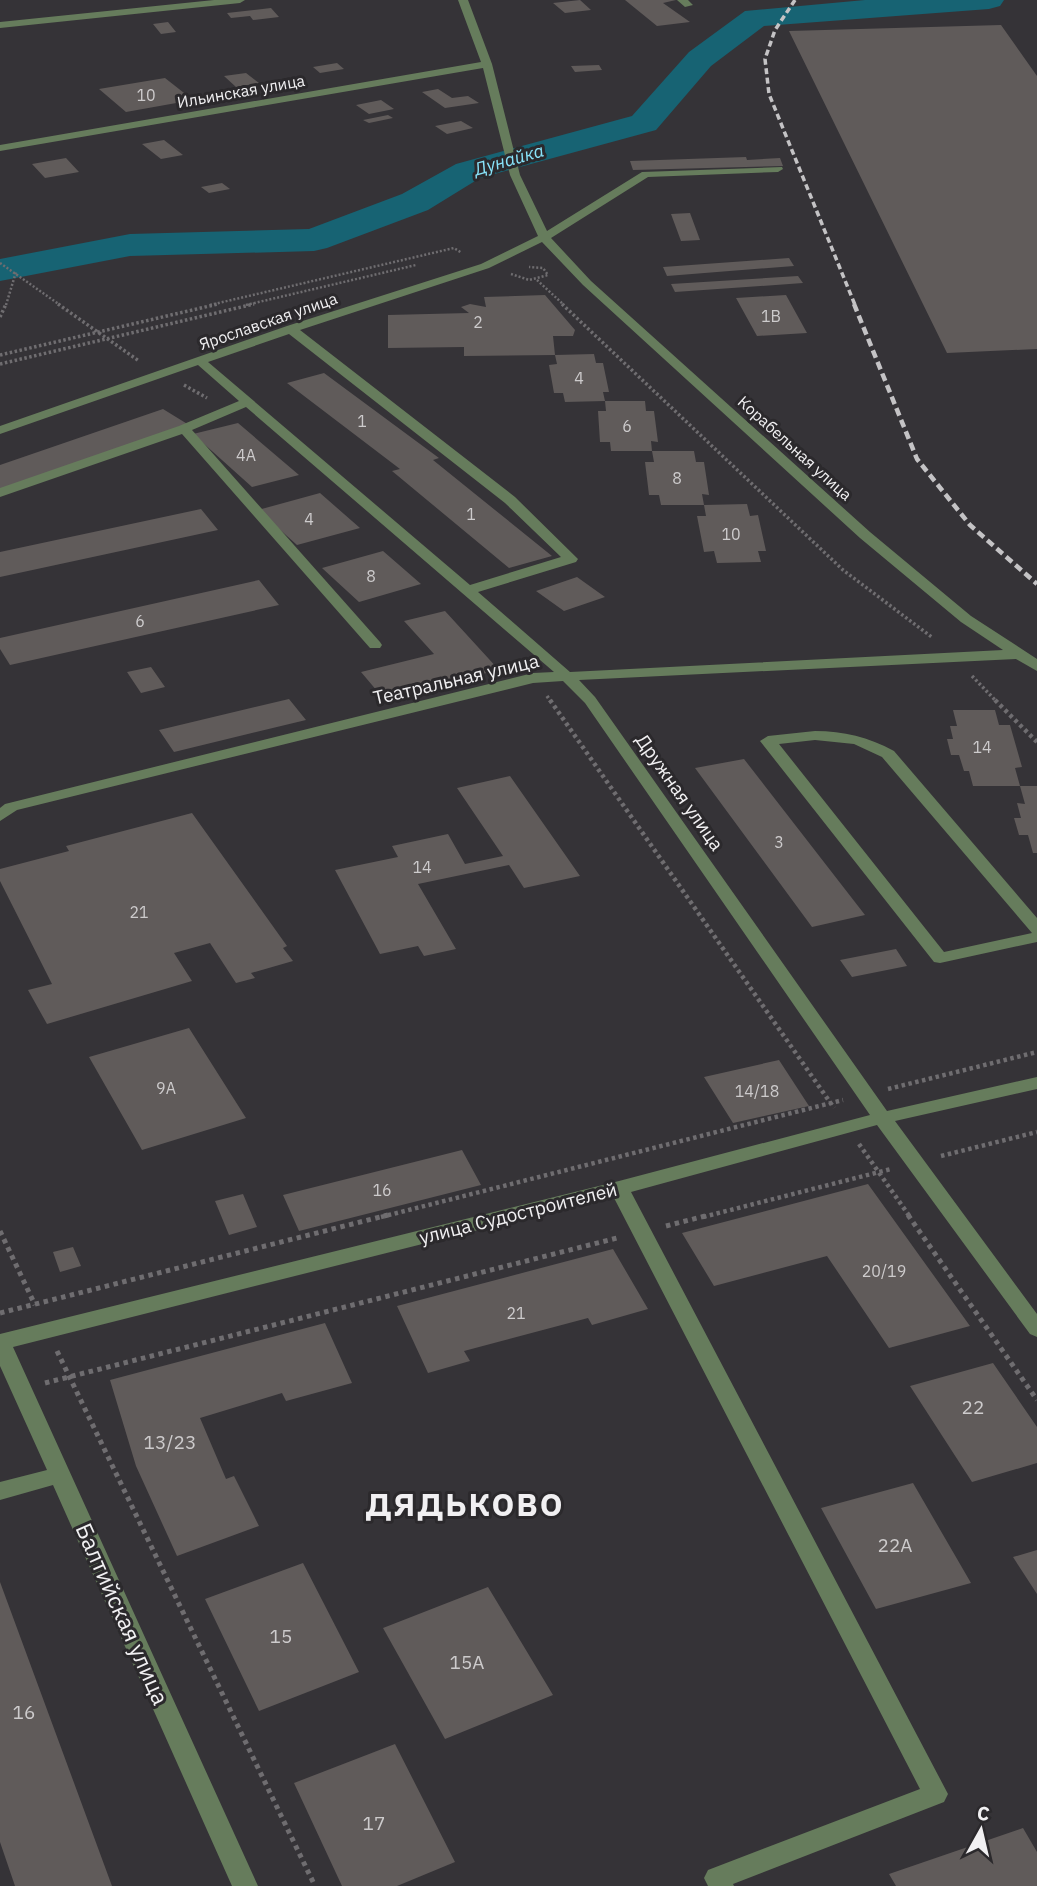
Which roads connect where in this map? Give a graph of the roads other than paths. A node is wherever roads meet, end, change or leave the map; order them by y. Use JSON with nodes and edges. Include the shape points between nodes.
{"nodes":[{"id":1,"x":240,"y":0,"type":"edge"},
{"id":2,"x":463,"y":0,"type":"edge"},
{"id":3,"x":0,"y":25,"type":"edge"},
{"id":4,"x":486,"y":64,"type":"junction"},
{"id":5,"x":0,"y":148,"type":"edge"},
{"id":6,"x":778,"y":169,"type":"dead end"},
{"id":7,"x":544,"y":237,"type":"junction"},
{"id":8,"x":291,"y":328,"type":"junction"},
{"id":9,"x":200,"y":360,"type":"junction"},
{"id":10,"x":250,"y":402,"type":"junction"},
{"id":11,"x":184,"y":429,"type":"junction"},
{"id":12,"x":0,"y":430,"type":"edge"},
{"id":13,"x":0,"y":493,"type":"edge"},
{"id":14,"x":469,"y":590,"type":"junction"},
{"id":15,"x":375,"y":645,"type":"dead end"},
{"id":16,"x":1017,"y":654,"type":"junction"},
{"id":17,"x":1037,"y":666,"type":"edge"},
{"id":18,"x":565,"y":675,"type":"junction"},
{"id":19,"x":0,"y":816,"type":"edge"},
{"id":20,"x":1037,"y":929,"type":"edge"},
{"id":21,"x":1037,"y":937,"type":"edge"},
{"id":22,"x":1037,"y":1083,"type":"edge"},
{"id":23,"x":882,"y":1118,"type":"junction"},
{"id":24,"x":619,"y":1188,"type":"junction"},
{"id":25,"x":1037,"y":1329,"type":"edge"},
{"id":26,"x":0,"y":1343,"type":"edge"},
{"id":27,"x":60,"y":1475,"type":"junction"},
{"id":28,"x":0,"y":1491,"type":"edge"},
{"id":29,"x":245,"y":1886,"type":"edge"},
{"id":30,"x":721,"y":1886,"type":"edge"}],
"edges":[{"from":1,"to":3,"type":"street"},
{"from":2,"to":4,"type":"street","name":"Корабельная улица"},
{"from":4,"to":5,"type":"street","name":"Ильинская улица"},
{"from":4,"to":7,"type":"street","name":"Корабельная улица","via":[[516,175]]},
{"from":6,"to":7,"type":"street","name":"Ярославская улица","via":[[646,174]]},
{"from":7,"to":8,"type":"street","name":"Ярославская улица","via":[[485,266]]},
{"from":7,"to":16,"type":"street","name":"Корабельная улица","via":[[587,283],[865,535]]},
{"from":8,"to":9,"type":"street","name":"Ярославская улица"},
{"from":8,"to":14,"type":"street","via":[[510,500],[571,559]]},
{"from":9,"to":10,"type":"street","name":"Дружная улица"},
{"from":9,"to":12,"type":"street","name":"Ярославская улица"},
{"from":10,"to":11,"type":"street"},
{"from":10,"to":14,"type":"street","name":"Дружная улица"},
{"from":11,"to":13,"type":"street"},
{"from":11,"to":15,"type":"street"},
{"from":14,"to":18,"type":"street","name":"Дружная улица"},
{"from":16,"to":17,"type":"street","name":"Корабельная улица"},
{"from":16,"to":18,"type":"street","name":"Театральная улица"},
{"from":18,"to":19,"type":"street","name":"Театральная улица","via":[[533,678],[11,807]]},
{"from":18,"to":23,"type":"street","name":"Дружная улица","via":[[590,700]]},
{"from":20,"to":21,"type":"street","via":[[888,754],[850,736],[768,741],[940,958]]},
{"from":22,"to":23,"type":"street","name":"улица Судостроителей"},
{"from":23,"to":24,"type":"street","name":"улица Судостроителей"},
{"from":23,"to":25,"type":"street","name":"Дружная улица"},
{"from":24,"to":26,"type":"street","name":"улица Судостроителей"},
{"from":24,"to":30,"type":"street","via":[[935,1794],[717,1878]]},
{"from":26,"to":27,"type":"street","name":"Балтийская улица"},
{"from":27,"to":28,"type":"street"},
{"from":27,"to":29,"type":"street","name":"Балтийская улица"}]}
